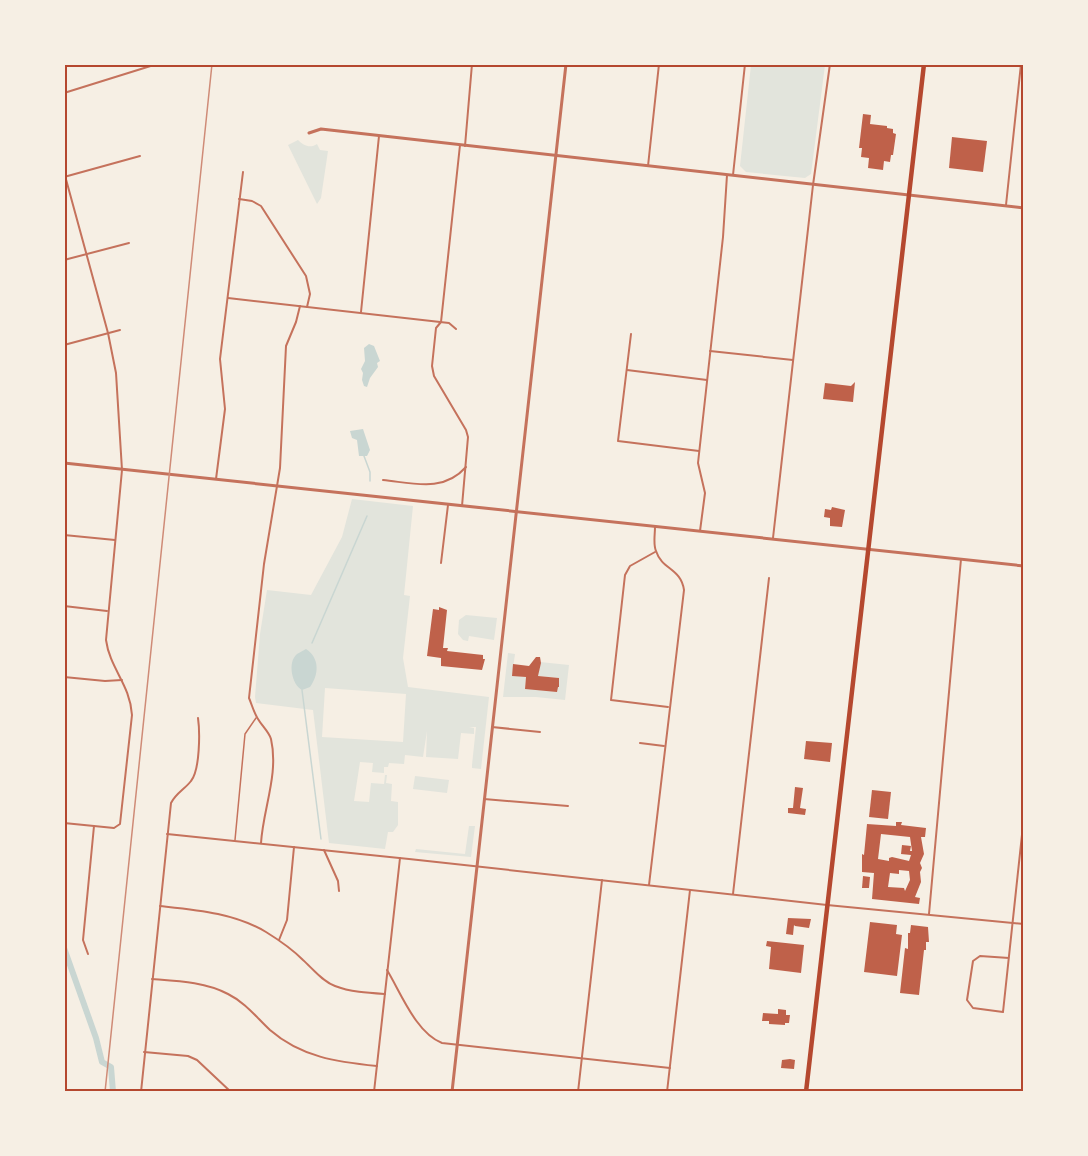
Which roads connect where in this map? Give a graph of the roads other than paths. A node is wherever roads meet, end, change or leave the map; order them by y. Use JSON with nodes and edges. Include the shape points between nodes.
{"nodes":[{"id":1,"x":157,"y":64,"type":"edge"},
{"id":2,"x":472,"y":64,"type":"edge"},
{"id":3,"x":566,"y":64,"type":"edge"},
{"id":4,"x":659,"y":64,"type":"edge"},
{"id":5,"x":745,"y":64,"type":"edge"},
{"id":6,"x":830,"y":64,"type":"edge"},
{"id":7,"x":924,"y":64,"type":"edge"},
{"id":8,"x":1021,"y":64,"type":"edge"},
{"id":9,"x":64,"y":93,"type":"edge"},
{"id":10,"x":309,"y":133,"type":"dead end"},
{"id":11,"x":379,"y":136,"type":"junction"},
{"id":12,"x":462,"y":145,"type":"junction"},
{"id":13,"x":140,"y":156,"type":"dead end"},
{"id":14,"x":555,"y":156,"type":"junction"},
{"id":15,"x":648,"y":166,"type":"junction"},
{"id":16,"x":64,"y":172,"type":"edge"},
{"id":17,"x":243,"y":172,"type":"dead end"},
{"id":18,"x":727,"y":175,"type":"junction"},
{"id":19,"x":65,"y":176,"type":"edge"},
{"id":20,"x":733,"y":176,"type":"junction"},
{"id":21,"x":813,"y":185,"type":"junction"},
{"id":22,"x":909,"y":196,"type":"junction"},
{"id":23,"x":240,"y":199,"type":"junction"},
{"id":24,"x":1006,"y":206,"type":"junction"},
{"id":25,"x":1023,"y":208,"type":"edge"},
{"id":26,"x":129,"y":243,"type":"dead end"},
{"id":27,"x":86,"y":254,"type":"junction"},
{"id":28,"x":64,"y":260,"type":"edge"},
{"id":29,"x":228,"y":298,"type":"junction"},
{"id":30,"x":300,"y":306,"type":"junction"},
{"id":31,"x":307,"y":307,"type":"junction"},
{"id":32,"x":361,"y":313,"type":"junction"},
{"id":33,"x":441,"y":321,"type":"junction"},
{"id":34,"x":456,"y":329,"type":"dead end"},
{"id":35,"x":120,"y":330,"type":"dead end"},
{"id":36,"x":108,"y":333,"type":"junction"},
{"id":37,"x":631,"y":334,"type":"dead end"},
{"id":38,"x":64,"y":345,"type":"edge"},
{"id":39,"x":710,"y":351,"type":"junction"},
{"id":40,"x":793,"y":360,"type":"junction"},
{"id":41,"x":627,"y":370,"type":"junction"},
{"id":42,"x":707,"y":380,"type":"junction"},
{"id":43,"x":699,"y":451,"type":"junction"},
{"id":44,"x":64,"y":463,"type":"edge"},
{"id":45,"x":466,"y":467,"type":"junction"},
{"id":46,"x":122,"y":470,"type":"junction"},
{"id":47,"x":216,"y":480,"type":"junction"},
{"id":48,"x":383,"y":480,"type":"dead end"},
{"id":49,"x":276,"y":486,"type":"junction"},
{"id":50,"x":448,"y":504,"type":"junction"},
{"id":51,"x":462,"y":506,"type":"junction"},
{"id":52,"x":516,"y":512,"type":"junction"},
{"id":53,"x":655,"y":527,"type":"junction"},
{"id":54,"x":700,"y":531,"type":"junction"},
{"id":55,"x":64,"y":535,"type":"edge"},
{"id":56,"x":772,"y":539,"type":"junction"},
{"id":57,"x":115,"y":540,"type":"junction"},
{"id":58,"x":868,"y":549,"type":"junction"},
{"id":59,"x":656,"y":551,"type":"junction"},
{"id":60,"x":961,"y":560,"type":"junction"},
{"id":61,"x":441,"y":563,"type":"dead end"},
{"id":62,"x":1023,"y":566,"type":"edge"},
{"id":63,"x":769,"y":578,"type":"dead end"},
{"id":64,"x":64,"y":606,"type":"edge"},
{"id":65,"x":107,"y":611,"type":"junction"},
{"id":66,"x":64,"y":677,"type":"edge"},
{"id":67,"x":122,"y":680,"type":"junction"},
{"id":68,"x":668,"y":707,"type":"junction"},
{"id":69,"x":257,"y":717,"type":"junction"},
{"id":70,"x":198,"y":718,"type":"dead end"},
{"id":71,"x":492,"y":727,"type":"junction"},
{"id":72,"x":540,"y":732,"type":"dead end"},
{"id":73,"x":640,"y":744,"type":"dead end"},
{"id":74,"x":664,"y":746,"type":"junction"},
{"id":75,"x":484,"y":799,"type":"junction"},
{"id":76,"x":568,"y":806,"type":"dead end"},
{"id":77,"x":1023,"y":816,"type":"edge"},
{"id":78,"x":64,"y":823,"type":"edge"},
{"id":79,"x":94,"y":826,"type":"junction"},
{"id":80,"x":167,"y":834,"type":"junction"},
{"id":81,"x":236,"y":840,"type":"junction"},
{"id":82,"x":261,"y":843,"type":"junction"},
{"id":83,"x":294,"y":847,"type":"junction"},
{"id":84,"x":324,"y":850,"type":"junction"},
{"id":85,"x":400,"y":858,"type":"junction"},
{"id":86,"x":477,"y":867,"type":"junction"},
{"id":87,"x":602,"y":880,"type":"junction"},
{"id":88,"x":649,"y":885,"type":"junction"},
{"id":89,"x":690,"y":890,"type":"junction"},
{"id":90,"x":339,"y":891,"type":"dead end"},
{"id":91,"x":733,"y":894,"type":"junction"},
{"id":92,"x":827,"y":905,"type":"junction"},
{"id":93,"x":160,"y":906,"type":"junction"},
{"id":94,"x":928,"y":914,"type":"junction"},
{"id":95,"x":1012,"y":923,"type":"junction"},
{"id":96,"x":1023,"y":924,"type":"edge"},
{"id":97,"x":279,"y":940,"type":"junction"},
{"id":98,"x":88,"y":954,"type":"dead end"},
{"id":99,"x":1009,"y":958,"type":"junction"},
{"id":100,"x":387,"y":970,"type":"junction"},
{"id":101,"x":152,"y":979,"type":"junction"},
{"id":102,"x":385,"y":994,"type":"junction"},
{"id":103,"x":457,"y":1045,"type":"junction"},
{"id":104,"x":144,"y":1052,"type":"junction"},
{"id":105,"x":582,"y":1058,"type":"junction"},
{"id":106,"x":377,"y":1066,"type":"junction"},
{"id":107,"x":670,"y":1068,"type":"junction"},
{"id":108,"x":141,"y":1092,"type":"edge"},
{"id":109,"x":231,"y":1092,"type":"edge"},
{"id":110,"x":374,"y":1092,"type":"edge"},
{"id":111,"x":452,"y":1092,"type":"edge"},
{"id":112,"x":578,"y":1092,"type":"edge"},
{"id":113,"x":667,"y":1092,"type":"edge"},
{"id":114,"x":806,"y":1092,"type":"edge"}],
"edges":[{"from":1,"to":9,"type":"street"},
{"from":2,"to":12,"type":"street"},
{"from":3,"to":14,"type":"street"},
{"from":4,"to":15,"type":"street"},
{"from":5,"to":20,"type":"street"},
{"from":6,"to":21,"type":"street"},
{"from":7,"to":22,"type":"highway"},
{"from":8,"to":24,"type":"street"},
{"from":10,"to":11,"type":"street","via":[[321,129]]},
{"from":11,"to":12,"type":"street"},
{"from":11,"to":32,"type":"street"},
{"from":12,"to":14,"type":"street"},
{"from":12,"to":33,"type":"street"},
{"from":13,"to":19,"type":"street"},
{"from":14,"to":15,"type":"street"},
{"from":14,"to":52,"type":"street"},
{"from":15,"to":18,"type":"street"},
{"from":16,"to":19,"type":"street"},
{"from":17,"to":23,"type":"street"},
{"from":18,"to":20,"type":"street"},
{"from":18,"to":39,"type":"street"},
{"from":19,"to":27,"type":"street"},
{"from":20,"to":21,"type":"street"},
{"from":21,"to":22,"type":"street"},
{"from":21,"to":40,"type":"street"},
{"from":22,"to":24,"type":"street"},
{"from":22,"to":58,"type":"highway"},
{"from":23,"to":29,"type":"street"},
{"from":23,"to":31,"type":"street","via":[[261,207],[306,276],[310,294]]},
{"from":24,"to":25,"type":"street"},
{"from":26,"to":27,"type":"street"},
{"from":27,"to":28,"type":"street"},
{"from":27,"to":36,"type":"street"},
{"from":29,"to":30,"type":"street"},
{"from":29,"to":47,"type":"street","via":[[220,359],[225,409]]},
{"from":30,"to":31,"type":"street"},
{"from":30,"to":49,"type":"street","via":[[286,346]]},
{"from":31,"to":32,"type":"street"},
{"from":32,"to":33,"type":"street"},
{"from":33,"to":34,"type":"street"},
{"from":33,"to":45,"type":"street","via":[[436,327],[432,366],[438,384],[466,430]]},
{"from":35,"to":36,"type":"street"},
{"from":36,"to":38,"type":"street"},
{"from":36,"to":46,"type":"street","via":[[116,373]]},
{"from":37,"to":41,"type":"street"},
{"from":39,"to":40,"type":"street"},
{"from":39,"to":42,"type":"street"},
{"from":40,"to":56,"type":"street"},
{"from":41,"to":42,"type":"street"},
{"from":41,"to":43,"type":"street","via":[[618,441]]},
{"from":42,"to":43,"type":"street"},
{"from":43,"to":54,"type":"street","via":[[705,493]]},
{"from":44,"to":46,"type":"street"},
{"from":45,"to":48,"type":"street","via":[[440,484]]},
{"from":45,"to":51,"type":"street"},
{"from":46,"to":47,"type":"street"},
{"from":46,"to":57,"type":"street"},
{"from":47,"to":49,"type":"street"},
{"from":49,"to":50,"type":"street"},
{"from":49,"to":69,"type":"street","via":[[249,698]]},
{"from":50,"to":51,"type":"street"},
{"from":50,"to":61,"type":"street"},
{"from":51,"to":52,"type":"street"},
{"from":52,"to":53,"type":"street"},
{"from":52,"to":71,"type":"street"},
{"from":53,"to":54,"type":"street"},
{"from":53,"to":59,"type":"street"},
{"from":54,"to":56,"type":"street"},
{"from":55,"to":57,"type":"street"},
{"from":56,"to":58,"type":"street"},
{"from":57,"to":65,"type":"street"},
{"from":58,"to":60,"type":"street"},
{"from":58,"to":92,"type":"highway"},
{"from":59,"to":68,"type":"street","via":[[679,575],[684,590]]},
{"from":59,"to":68,"type":"street","via":[[630,566],[624,575],[611,700]]},
{"from":60,"to":62,"type":"street"},
{"from":60,"to":94,"type":"street"},
{"from":63,"to":91,"type":"street"},
{"from":64,"to":65,"type":"street"},
{"from":65,"to":67,"type":"street","via":[[107,652]]},
{"from":66,"to":67,"type":"street"},
{"from":67,"to":79,"type":"street","via":[[132,715],[120,824],[114,828]]},
{"from":68,"to":74,"type":"street"},
{"from":69,"to":81,"type":"lane","via":[[245,734]]},
{"from":69,"to":82,"type":"street","via":[[270,737],[273,759]]},
{"from":70,"to":80,"type":"street","via":[[195,775],[171,803]]},
{"from":71,"to":72,"type":"street"},
{"from":71,"to":75,"type":"street"},
{"from":73,"to":74,"type":"street"},
{"from":74,"to":88,"type":"street"},
{"from":75,"to":76,"type":"street"},
{"from":75,"to":86,"type":"street"},
{"from":77,"to":95,"type":"street"},
{"from":78,"to":79,"type":"street"},
{"from":79,"to":98,"type":"street","via":[[83,940]]},
{"from":80,"to":81,"type":"street"},
{"from":80,"to":93,"type":"street"},
{"from":81,"to":82,"type":"street"},
{"from":82,"to":83,"type":"street"},
{"from":83,"to":84,"type":"street"},
{"from":83,"to":97,"type":"street","via":[[287,920]]},
{"from":84,"to":85,"type":"street"},
{"from":84,"to":90,"type":"street"},
{"from":85,"to":86,"type":"street"},
{"from":85,"to":100,"type":"street"},
{"from":86,"to":87,"type":"street"},
{"from":86,"to":103,"type":"street"},
{"from":87,"to":88,"type":"street"},
{"from":87,"to":105,"type":"street"},
{"from":88,"to":89,"type":"street"},
{"from":89,"to":91,"type":"street"},
{"from":89,"to":107,"type":"street"},
{"from":91,"to":92,"type":"street"},
{"from":92,"to":94,"type":"street"},
{"from":92,"to":114,"type":"highway"},
{"from":93,"to":97,"type":"street","via":[[229,916]]},
{"from":93,"to":101,"type":"street"},
{"from":94,"to":95,"type":"street"},
{"from":95,"to":96,"type":"street"},
{"from":95,"to":99,"type":"street"},
{"from":97,"to":102,"type":"street","via":[[333,986]]},
{"from":99,"to":99,"type":"street","via":[[1004,1012],[973,1008],[967,1000],[973,961],[980,956]]},
{"from":100,"to":102,"type":"street"},
{"from":100,"to":103,"type":"street","via":[[426,1034],[442,1043]]},
{"from":101,"to":104,"type":"street"},
{"from":101,"to":106,"type":"street","via":[[214,988],[244,1004],[270,1030],[304,1052],[340,1063]]},
{"from":102,"to":106,"type":"street"},
{"from":103,"to":105,"type":"street"},
{"from":103,"to":111,"type":"street"},
{"from":104,"to":108,"type":"street"},
{"from":104,"to":109,"type":"street","via":[[197,1060]]},
{"from":105,"to":107,"type":"street"},
{"from":105,"to":112,"type":"street"},
{"from":106,"to":110,"type":"street"},
{"from":107,"to":113,"type":"street"}]}
